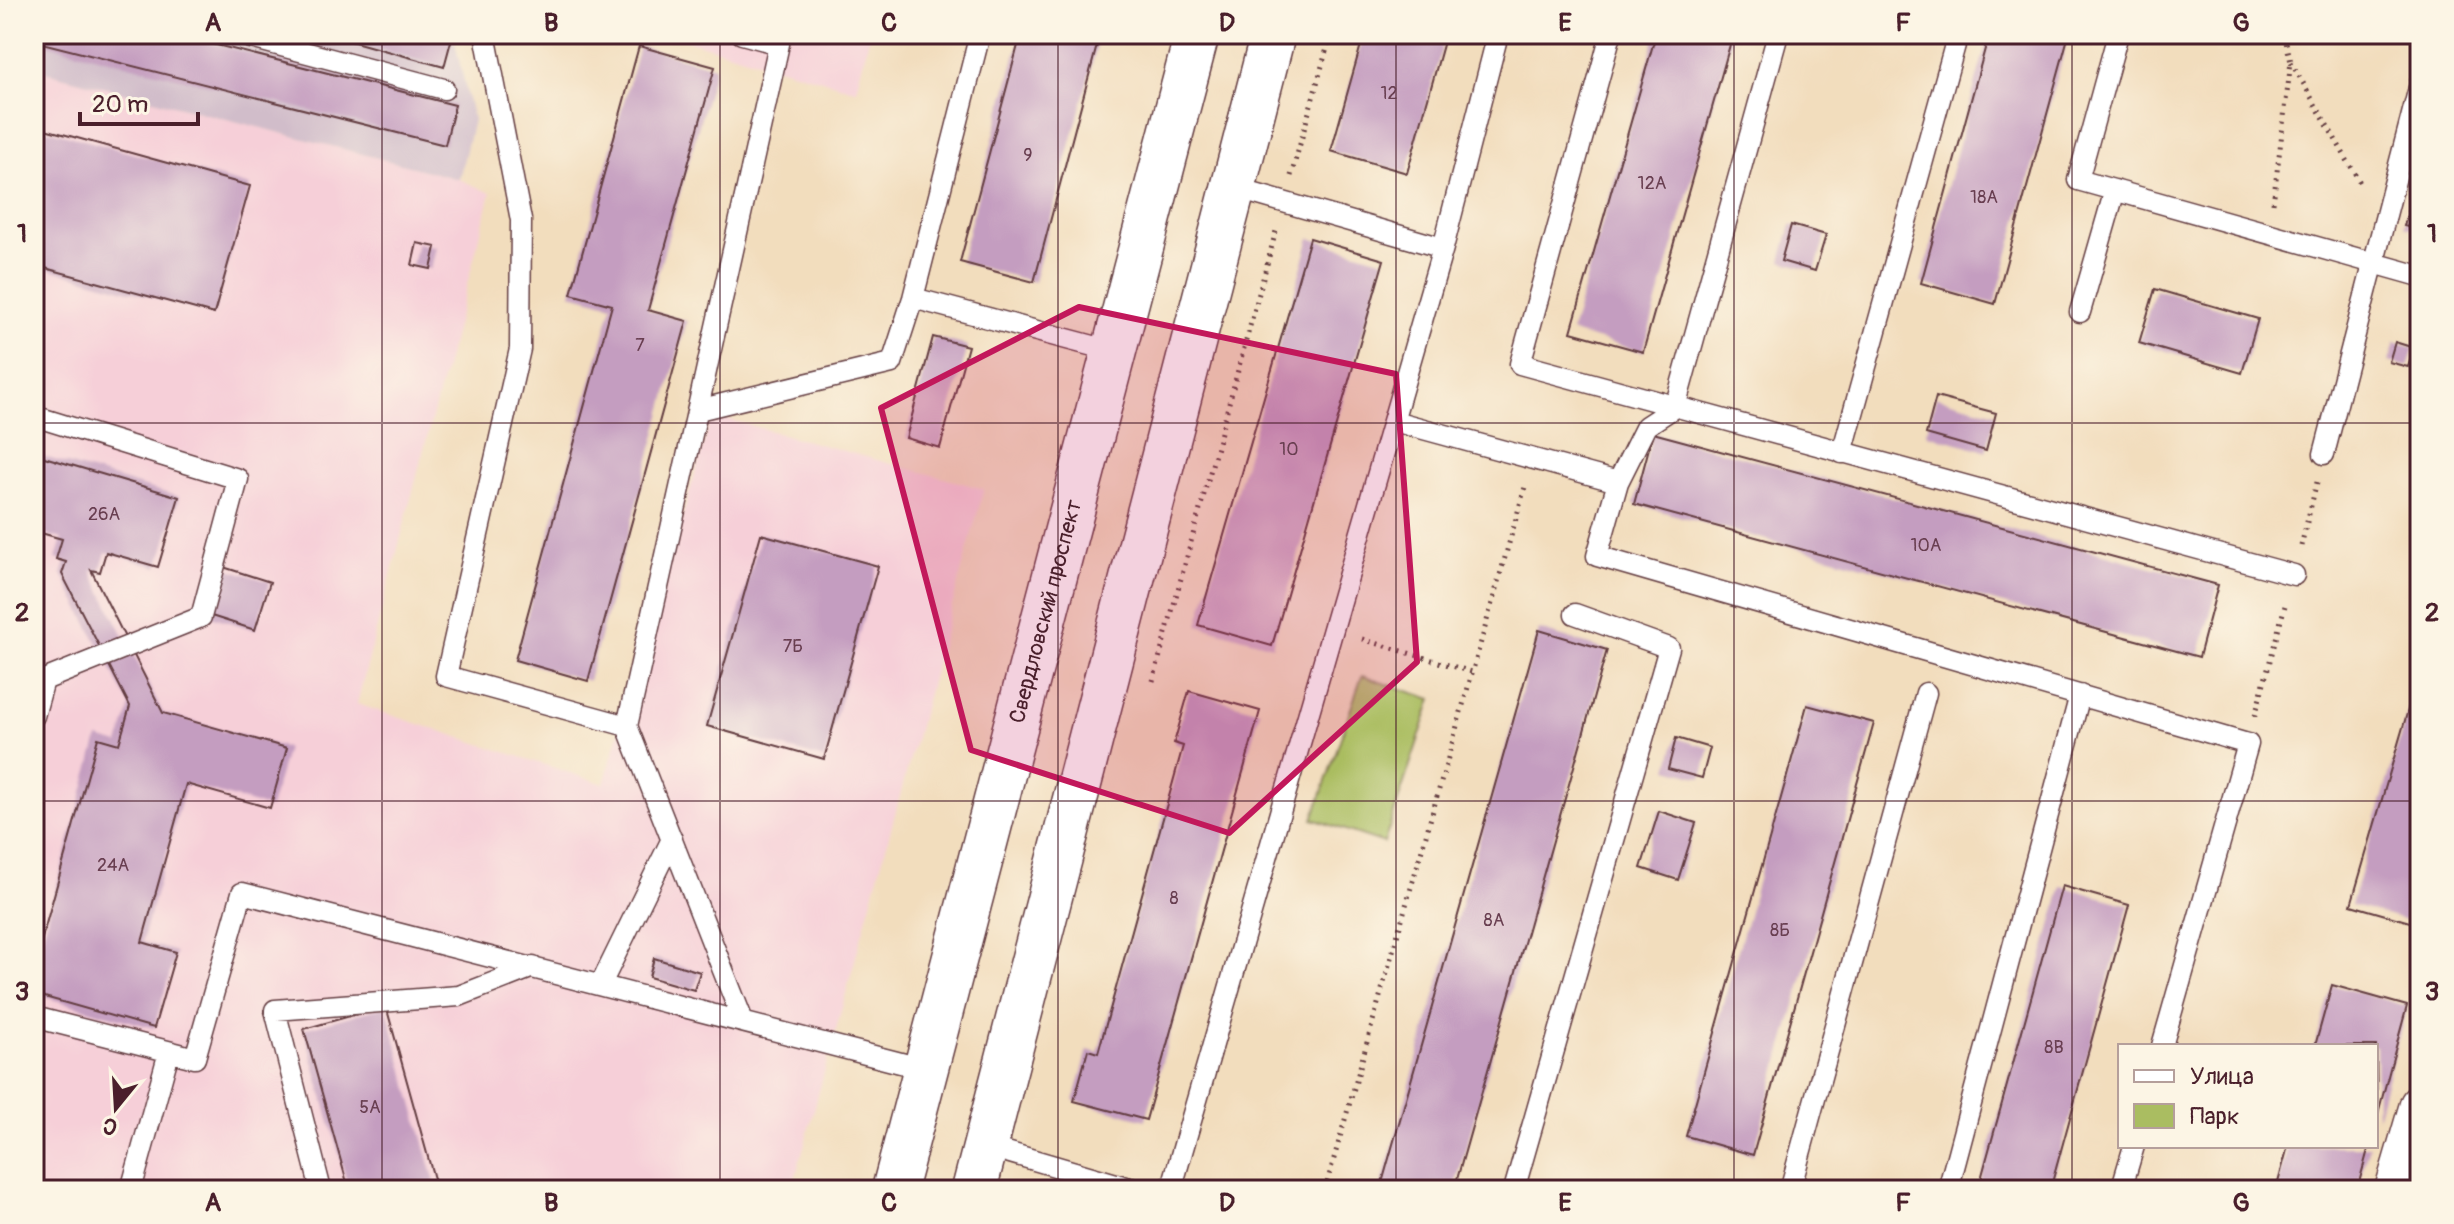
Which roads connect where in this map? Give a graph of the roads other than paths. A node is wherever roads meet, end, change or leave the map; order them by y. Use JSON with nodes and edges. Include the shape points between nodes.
{"nodes":[{"id":1,"x":236,"y":34,"type":"edge"},
{"id":2,"x":485,"y":34,"type":"edge"},
{"id":3,"x":980,"y":34,"type":"edge"},
{"id":4,"x":1197,"y":34,"type":"edge"},
{"id":5,"x":1273,"y":34,"type":"edge"},
{"id":6,"x":1498,"y":34,"type":"edge"},
{"id":7,"x":1611,"y":34,"type":"edge"},
{"id":8,"x":1778,"y":34,"type":"edge"},
{"id":9,"x":1958,"y":34,"type":"edge"},
{"id":10,"x":2118,"y":34,"type":"edge"},
{"id":11,"x":749,"y":35,"type":"edge"},
{"id":12,"x":2420,"y":84,"type":"edge"},
{"id":13,"x":444,"y":89,"type":"dead end"},
{"id":14,"x":1231,"y":187,"type":"junction"},
{"id":15,"x":2115,"y":190,"type":"junction"},
{"id":16,"x":1443,"y":248,"type":"junction"},
{"id":17,"x":2371,"y":262,"type":"junction"},
{"id":18,"x":2420,"y":276,"type":"edge"},
{"id":19,"x":913,"y":298,"type":"junction"},
{"id":20,"x":2080,"y":312,"type":"dead end"},
{"id":21,"x":1112,"y":351,"type":"junction"},
{"id":22,"x":1675,"y":407,"type":"junction"},
{"id":23,"x":698,"y":410,"type":"junction"},
{"id":24,"x":34,"y":416,"type":"edge"},
{"id":25,"x":1394,"y":421,"type":"junction"},
{"id":26,"x":1842,"y":453,"type":"junction"},
{"id":27,"x":2324,"y":454,"type":"dead end"},
{"id":28,"x":1618,"y":482,"type":"junction"},
{"id":29,"x":2294,"y":575,"type":"dead end"},
{"id":30,"x":1575,"y":614,"type":"dead end"},
{"id":31,"x":1926,"y":693,"type":"dead end"},
{"id":32,"x":2080,"y":695,"type":"junction"},
{"id":33,"x":34,"y":716,"type":"edge"},
{"id":34,"x":627,"y":726,"type":"junction"},
{"id":35,"x":672,"y":839,"type":"junction"},
{"id":36,"x":533,"y":967,"type":"junction"},
{"id":37,"x":601,"y":984,"type":"junction"},
{"id":38,"x":34,"y":1017,"type":"edge"},
{"id":39,"x":743,"y":1021,"type":"junction"},
{"id":40,"x":2163,"y":1044,"type":"edge"},
{"id":41,"x":169,"y":1052,"type":"junction"},
{"id":42,"x":924,"y":1069,"type":"junction"},
{"id":43,"x":2420,"y":1105,"type":"edge"},
{"id":44,"x":986,"y":1146,"type":"junction"},
{"id":45,"x":2133,"y":1148,"type":"edge"},
{"id":46,"x":131,"y":1190,"type":"edge"},
{"id":47,"x":321,"y":1190,"type":"edge"},
{"id":48,"x":894,"y":1190,"type":"edge"},
{"id":49,"x":974,"y":1190,"type":"edge"},
{"id":50,"x":1137,"y":1190,"type":"edge"},
{"id":51,"x":1171,"y":1190,"type":"edge"},
{"id":52,"x":1514,"y":1190,"type":"edge"},
{"id":53,"x":1790,"y":1190,"type":"edge"},
{"id":54,"x":1948,"y":1190,"type":"edge"},
{"id":55,"x":2121,"y":1190,"type":"edge"},
{"id":56,"x":2395,"y":1190,"type":"edge"}],
"edges":[{"from":1,"to":13,"type":"lane"},
{"from":2,"to":34,"type":"lane","via":[[521,220],[520,349],[446,676]]},
{"from":3,"to":19,"type":"lane"},
{"from":4,"to":21,"type":"main road","name":"Свердловский проспект"},
{"from":5,"to":14,"type":"main road"},
{"from":6,"to":16,"type":"lane"},
{"from":7,"to":22,"type":"lane","via":[[1520,364]]},
{"from":8,"to":22,"type":"lane"},
{"from":9,"to":26,"type":"lane"},
{"from":10,"to":15,"type":"lane","via":[[2078,180]]},
{"from":11,"to":23,"type":"lane","via":[[779,44]]},
{"from":12,"to":17,"type":"lane"},
{"from":14,"to":16,"type":"lane"},
{"from":14,"to":44,"type":"main road"},
{"from":15,"to":17,"type":"lane"},
{"from":15,"to":20,"type":"lane"},
{"from":16,"to":25,"type":"lane"},
{"from":17,"to":18,"type":"lane"},
{"from":17,"to":27,"type":"lane"},
{"from":19,"to":21,"type":"lane"},
{"from":19,"to":23,"type":"lane","via":[[892,363]]},
{"from":21,"to":42,"type":"main road","name":"Свердловский проспект"},
{"from":22,"to":26,"type":"lane"},
{"from":22,"to":28,"type":"lane","via":[[1646,426]]},
{"from":23,"to":34,"type":"lane"},
{"from":24,"to":33,"type":"lane","via":[[238,479],[201,617],[44,680]]},
{"from":25,"to":28,"type":"lane"},
{"from":25,"to":51,"type":"lane"},
{"from":26,"to":29,"type":"lane"},
{"from":28,"to":32,"type":"lane","via":[[1597,556]]},
{"from":30,"to":52,"type":"lane","via":[[1669,648]]},
{"from":31,"to":53,"type":"lane"},
{"from":32,"to":40,"type":"lane","via":[[2248,744]]},
{"from":32,"to":54,"type":"lane"},
{"from":34,"to":35,"type":"lane"},
{"from":35,"to":37,"type":"lane"},
{"from":35,"to":39,"type":"lane"},
{"from":36,"to":37,"type":"lane"},
{"from":36,"to":41,"type":"lane","via":[[242,893],[195,1058]]},
{"from":36,"to":47,"type":"lane","via":[[459,996],[275,1010]]},
{"from":37,"to":39,"type":"lane"},
{"from":38,"to":41,"type":"lane"},
{"from":39,"to":42,"type":"lane"},
{"from":41,"to":46,"type":"lane"},
{"from":42,"to":48,"type":"main road","name":"Свердловский проспект"},
{"from":43,"to":56,"type":"street"},
{"from":44,"to":49,"type":"main road"},
{"from":44,"to":50,"type":"lane"},
{"from":45,"to":55,"type":"lane"}]}
